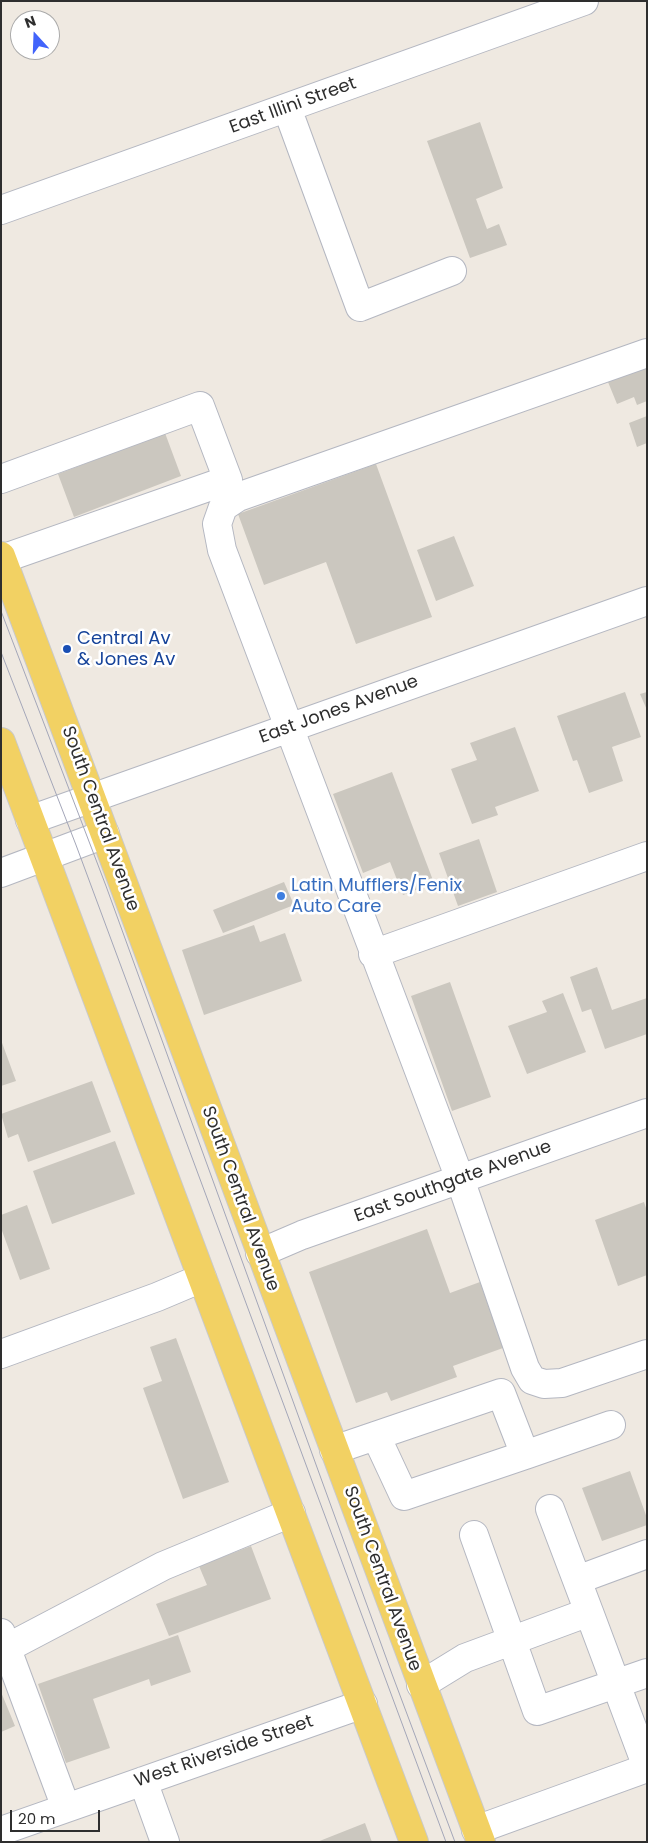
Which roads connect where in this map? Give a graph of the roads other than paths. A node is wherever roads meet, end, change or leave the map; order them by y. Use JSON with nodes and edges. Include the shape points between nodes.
{"nodes":[{"id":1,"x":584,"y":1,"type":"edge"},
{"id":2,"x":287,"y":108,"type":"junction"},
{"id":3,"x":1,"y":210,"type":"edge"},
{"id":4,"x":452,"y":271,"type":"dead end"},
{"id":5,"x":647,"y":352,"type":"edge"},
{"id":6,"x":1,"y":479,"type":"edge"},
{"id":7,"x":2,"y":557,"type":"edge"},
{"id":8,"x":647,"y":601,"type":"edge"},
{"id":9,"x":288,"y":728,"type":"junction"},
{"id":10,"x":1,"y":742,"type":"edge"},
{"id":11,"x":92,"y":797,"type":"junction"},
{"id":12,"x":30,"y":820,"type":"junction"},
{"id":13,"x":106,"y":834,"type":"junction"},
{"id":14,"x":647,"y":856,"type":"edge"},
{"id":15,"x":44,"y":858,"type":"junction"},
{"id":16,"x":1,"y":872,"type":"edge"},
{"id":17,"x":373,"y":954,"type":"junction"},
{"id":18,"x":647,"y":1113,"type":"edge"},
{"id":19,"x":460,"y":1179,"type":"junction"},
{"id":20,"x":260,"y":1253,"type":"junction"},
{"id":21,"x":202,"y":1278,"type":"junction"},
{"id":22,"x":1,"y":1354,"type":"edge"},
{"id":23,"x":647,"y":1354,"type":"edge"},
{"id":24,"x":611,"y":1425,"type":"dead end"},
{"id":25,"x":376,"y":1436,"type":"junction"},
{"id":26,"x":334,"y":1450,"type":"junction"},
{"id":27,"x":525,"y":1455,"type":"junction"},
{"id":28,"x":550,"y":1509,"type":"dead end"},
{"id":29,"x":290,"y":1512,"type":"junction"},
{"id":30,"x":474,"y":1535,"type":"dead end"},
{"id":31,"x":647,"y":1554,"type":"edge"},
{"id":32,"x":577,"y":1580,"type":"junction"},
{"id":33,"x":589,"y":1612,"type":"junction"},
{"id":34,"x":4,"y":1640,"type":"edge"},
{"id":35,"x":511,"y":1640,"type":"junction"},
{"id":36,"x":647,"y":1673,"type":"edge"},
{"id":37,"x":421,"y":1684,"type":"junction"},
{"id":38,"x":616,"y":1684,"type":"junction"},
{"id":39,"x":363,"y":1704,"type":"junction"},
{"id":40,"x":647,"y":1768,"type":"edge"},
{"id":41,"x":143,"y":1781,"type":"junction"},
{"id":42,"x":66,"y":1808,"type":"junction"},
{"id":43,"x":1,"y":1832,"type":"edge"},
{"id":44,"x":478,"y":1836,"type":"edge"},
{"id":45,"x":165,"y":1842,"type":"edge"},
{"id":46,"x":414,"y":1842,"type":"edge"}],
"edges":[{"from":1,"to":2,"type":"street","name":"East Illini Street"},
{"from":2,"to":3,"type":"street","name":"East Illini Street"},
{"from":2,"to":4,"type":"street","via":[[360,306]]},
{"from":5,"to":9,"type":"street","via":[[238,497],[223,508],[217,524],[222,550]]},
{"from":6,"to":7,"type":"street","via":[[200,406],[228,480]]},
{"from":7,"to":11,"type":"main road","name":"South Central Avenue"},
{"from":8,"to":9,"type":"street","name":"East Jones Avenue"},
{"from":9,"to":11,"type":"street","name":"East Jones Avenue"},
{"from":9,"to":17,"type":"street"},
{"from":10,"to":12,"type":"main road"},
{"from":11,"to":12,"type":"street","name":"East Jones Avenue"},
{"from":11,"to":13,"type":"main road","name":"South Central Avenue"},
{"from":12,"to":15,"type":"main road"},
{"from":13,"to":15,"type":"street"},
{"from":13,"to":20,"type":"main road","name":"South Central Avenue"},
{"from":14,"to":17,"type":"street"},
{"from":15,"to":16,"type":"street"},
{"from":15,"to":21,"type":"main road"},
{"from":17,"to":19,"type":"street"},
{"from":18,"to":19,"type":"street","name":"East Southgate Avenue"},
{"from":19,"to":20,"type":"street","name":"East Southgate Avenue"},
{"from":19,"to":23,"type":"street","via":[[525,1368],[532,1380],[544,1384],[562,1383]]},
{"from":20,"to":26,"type":"main road","name":"South Central Avenue"},
{"from":21,"to":22,"type":"street"},
{"from":21,"to":29,"type":"main road"},
{"from":24,"to":27,"type":"street"},
{"from":25,"to":26,"type":"street"},
{"from":25,"to":27,"type":"street","via":[[404,1496]]},
{"from":25,"to":27,"type":"street","via":[[501,1393]]},
{"from":26,"to":37,"type":"main road","name":"South Central Avenue"},
{"from":28,"to":32,"type":"street"},
{"from":29,"to":34,"type":"street","via":[[163,1566]]},
{"from":29,"to":39,"type":"main road"},
{"from":30,"to":35,"type":"street"},
{"from":31,"to":32,"type":"street"},
{"from":32,"to":33,"type":"street"},
{"from":33,"to":35,"type":"street"},
{"from":33,"to":38,"type":"street"},
{"from":34,"to":42,"type":"street"},
{"from":35,"to":37,"type":"street","via":[[465,1658]]},
{"from":35,"to":38,"type":"street","via":[[537,1711]]},
{"from":36,"to":38,"type":"street"},
{"from":37,"to":44,"type":"main road","name":"South Central Avenue"},
{"from":38,"to":40,"type":"street"},
{"from":39,"to":41,"type":"street","name":"West Riverside Street"},
{"from":39,"to":46,"type":"main road"},
{"from":40,"to":44,"type":"street"},
{"from":41,"to":42,"type":"street","name":"West Riverside Street"},
{"from":41,"to":45,"type":"street"},
{"from":42,"to":43,"type":"street","name":"West Riverside Street"}]}
